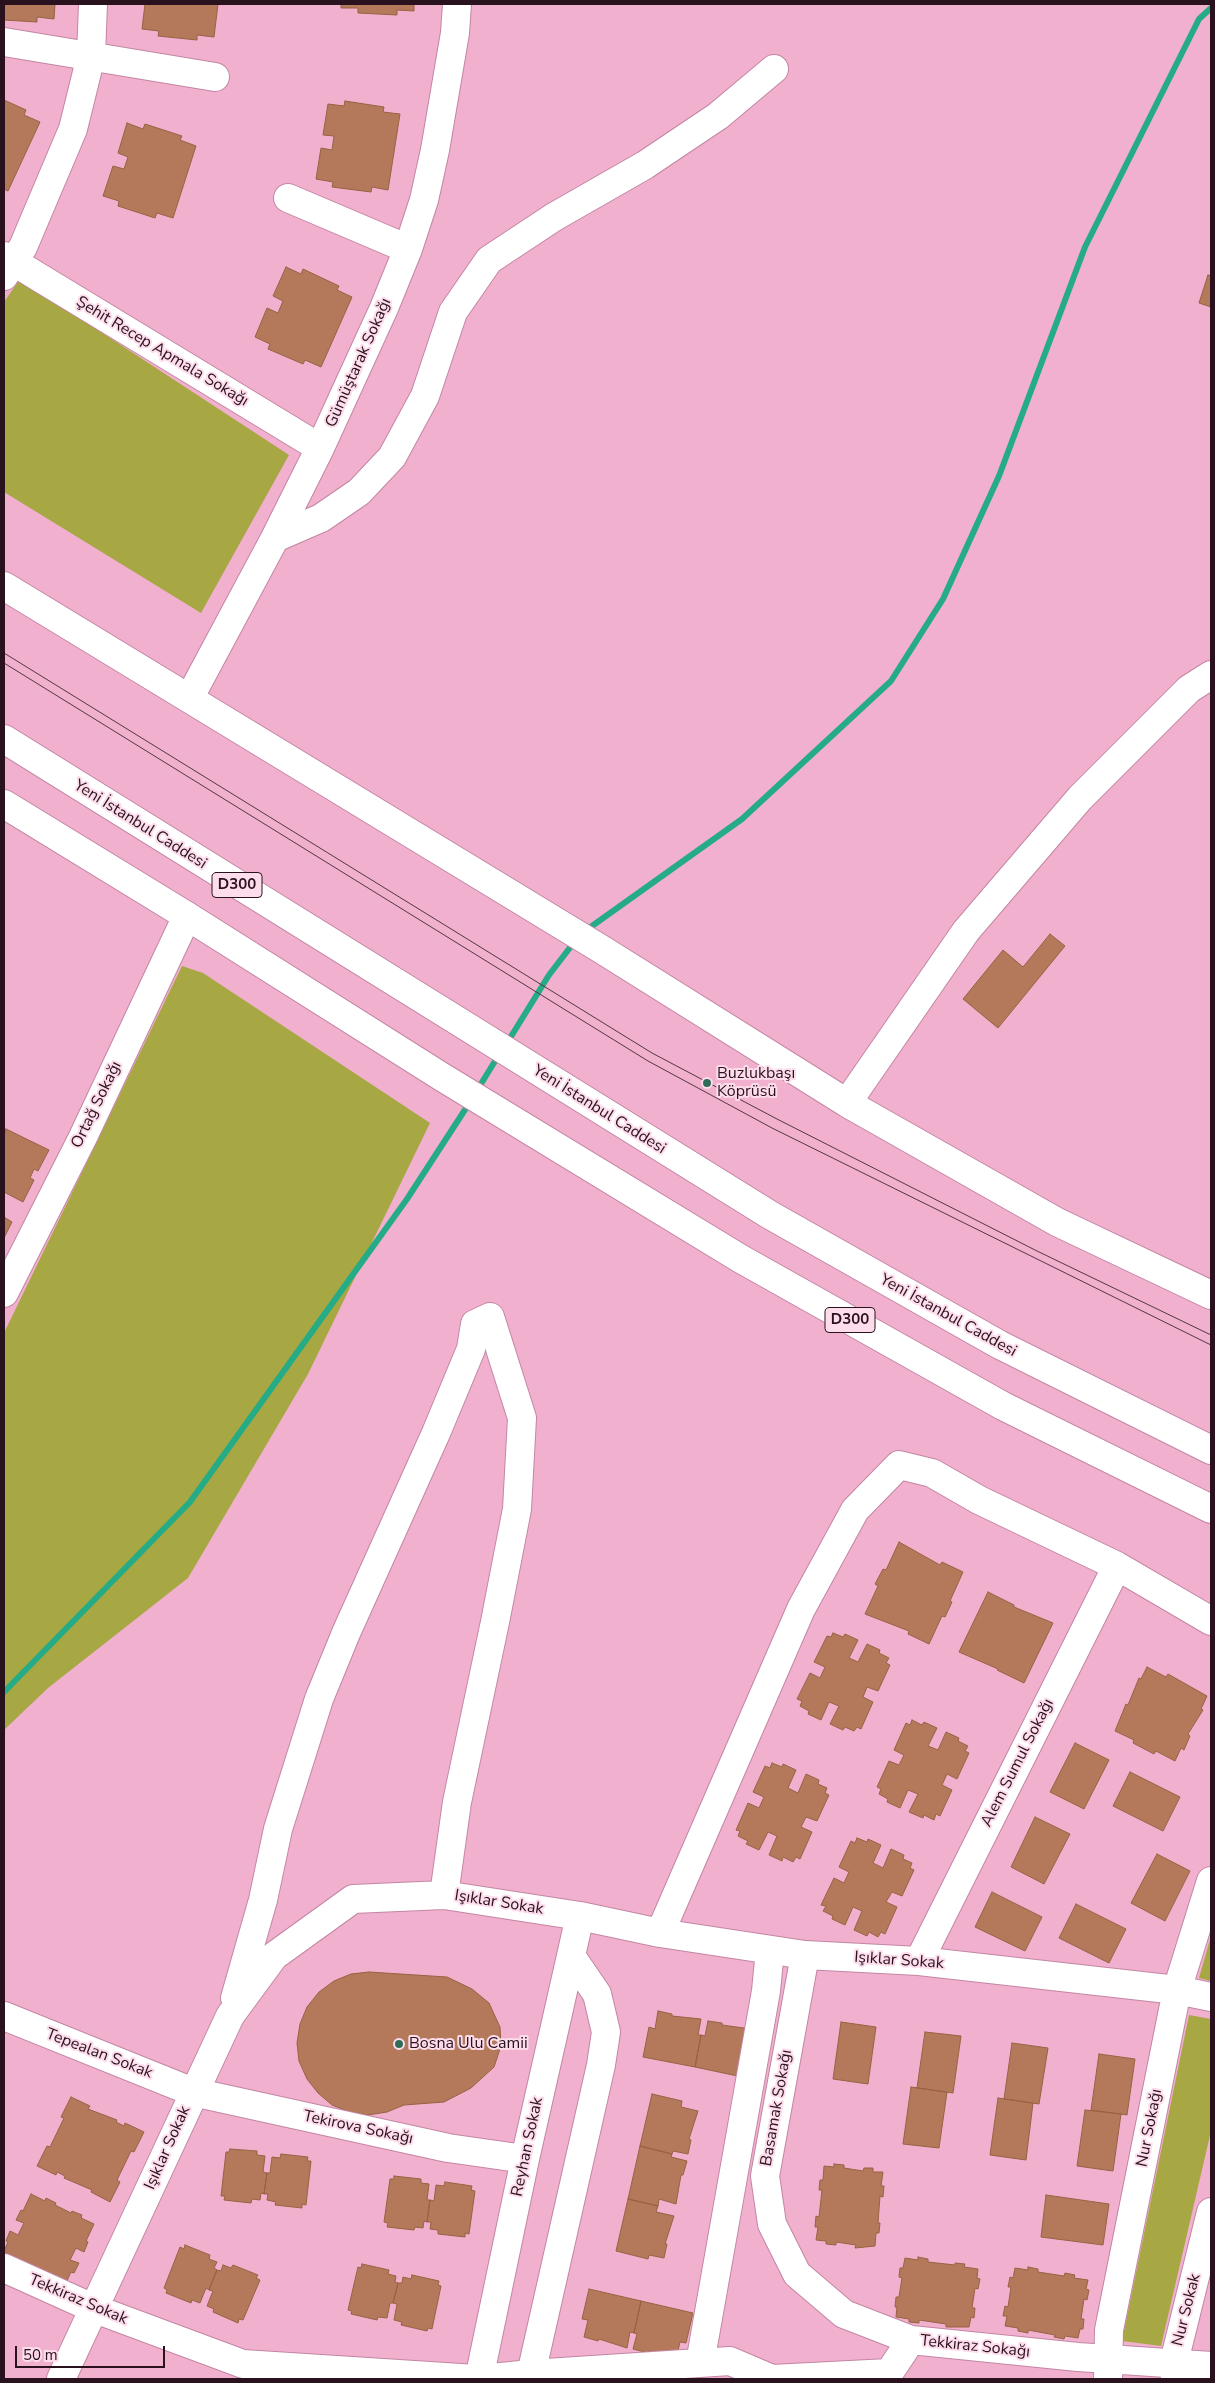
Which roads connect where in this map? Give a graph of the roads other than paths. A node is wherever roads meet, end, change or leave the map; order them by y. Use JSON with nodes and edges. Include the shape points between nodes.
{"nodes":[{"id":1,"x":93,"y":4,"type":"edge"},
{"id":2,"x":457,"y":4,"type":"edge"},
{"id":3,"x":4,"y":42,"type":"edge"},
{"id":4,"x":91,"y":56,"type":"junction"},
{"id":5,"x":774,"y":69,"type":"dead end"},
{"id":6,"x":216,"y":77,"type":"dead end"},
{"id":7,"x":288,"y":198,"type":"dead end"},
{"id":8,"x":408,"y":249,"type":"junction"},
{"id":9,"x":7,"y":265,"type":"edge"},
{"id":10,"x":320,"y":448,"type":"junction"},
{"id":11,"x":275,"y":538,"type":"junction"},
{"id":12,"x":4,"y":586,"type":"edge"},
{"id":13,"x":1211,"y":675,"type":"edge"},
{"id":14,"x":190,"y":697,"type":"junction"},
{"id":15,"x":4,"y":739,"type":"edge"},
{"id":16,"x":4,"y":804,"type":"edge"},
{"id":17,"x":187,"y":916,"type":"junction"},
{"id":18,"x":847,"y":1104,"type":"junction"},
{"id":19,"x":4,"y":1293,"type":"edge"},
{"id":20,"x":1211,"y":1295,"type":"edge"},
{"id":21,"x":1211,"y":1450,"type":"edge"},
{"id":22,"x":1211,"y":1510,"type":"edge"},
{"id":23,"x":1117,"y":1566,"type":"junction"},
{"id":24,"x":1211,"y":1621,"type":"edge"},
{"id":25,"x":1211,"y":1880,"type":"edge"},
{"id":26,"x":444,"y":1895,"type":"junction"},
{"id":27,"x":580,"y":1916,"type":"junction"},
{"id":28,"x":660,"y":1933,"type":"junction"},
{"id":29,"x":770,"y":1950,"type":"junction"},
{"id":30,"x":805,"y":1955,"type":"junction"},
{"id":31,"x":571,"y":1956,"type":"junction"},
{"id":32,"x":919,"y":1961,"type":"junction"},
{"id":33,"x":1178,"y":1990,"type":"junction"},
{"id":34,"x":1211,"y":1997,"type":"edge"},
{"id":35,"x":4,"y":2016,"type":"edge"},
{"id":36,"x":230,"y":2016,"type":"junction"},
{"id":37,"x":193,"y":2092,"type":"junction"},
{"id":38,"x":525,"y":2159,"type":"junction"},
{"id":39,"x":1211,"y":2212,"type":"edge"},
{"id":40,"x":4,"y":2268,"type":"edge"},
{"id":41,"x":95,"y":2309,"type":"junction"},
{"id":42,"x":911,"y":2340,"type":"junction"},
{"id":43,"x":700,"y":2363,"type":"junction"},
{"id":44,"x":1211,"y":2366,"type":"edge"},
{"id":45,"x":1108,"y":2369,"type":"edge"},
{"id":46,"x":1174,"y":2371,"type":"edge"},
{"id":47,"x":531,"y":2374,"type":"junction"},
{"id":48,"x":61,"y":2379,"type":"edge"},
{"id":49,"x":479,"y":2379,"type":"edge"}],
"edges":[{"from":1,"to":4,"type":"main road"},
{"from":2,"to":8,"type":"main road","name":"Gümüştarak Sokağı","via":[[435,150],[424,200]]},
{"from":3,"to":4,"type":"main road"},
{"from":4,"to":6,"type":"main road"},
{"from":4,"to":9,"type":"main road","via":[[73,129],[23,247]]},
{"from":5,"to":11,"type":"main road","via":[[718,116],[645,165],[554,217],[489,260],[453,312],[424,396],[392,457],[359,492],[321,518]]},
{"from":7,"to":8,"type":"main road"},
{"from":8,"to":10,"type":"main road","name":"Gümüştarak Sokağı"},
{"from":9,"to":10,"type":"main road","name":"Şehit Recep Apmala Sokağı"},
{"from":10,"to":11,"type":"main road","name":"Gümüştarak Sokağı"},
{"from":11,"to":14,"type":"main road","name":"Gümüştarak Sokağı"},
{"from":12,"to":14,"type":"main road"},
{"from":13,"to":18,"type":"main road","via":[[1189,689],[1080,798],[972,924]]},
{"from":14,"to":18,"type":"main road"},
{"from":15,"to":21,"type":"main road","name":"Yeni İstanbul Caddesi","number":"D300","via":[[527,1066],[847,1260],[1000,1345]]},
{"from":16,"to":17,"type":"main road","number":"D300"},
{"from":17,"to":19,"type":"main road","name":"Ortağ Sokağı","via":[[83,1137]]},
{"from":17,"to":22,"type":"main road","number":"D300","via":[[442,1077],[741,1259],[1003,1406]]},
{"from":18,"to":20,"type":"main road","via":[[1058,1222]]},
{"from":23,"to":24,"type":"main road"},
{"from":23,"to":28,"type":"main road","via":[[979,1500],[932,1473],[898,1465],[854,1510],[801,1609]]},
{"from":23,"to":32,"type":"main road","name":"Alem Sumul Sokağı"},
{"from":25,"to":33,"type":"main road","name":"Nur Sokağı"},
{"from":26,"to":27,"type":"main road","name":"Işıklar Sokak"},
{"from":26,"to":36,"type":"main road","name":"Işıklar Sokak","via":[[353,1899],[274,1956]]},
{"from":26,"to":36,"type":"main road","via":[[457,1802],[517,1509],[522,1418],[490,1317],[475,1324],[471,1349],[319,1699],[278,1828],[263,1900]]},
{"from":27,"to":28,"type":"main road","name":"Işıklar Sokak"},
{"from":27,"to":31,"type":"main road","name":"Reyhan Sokak"},
{"from":28,"to":29,"type":"main road","name":"Işıklar Sokak"},
{"from":29,"to":30,"type":"main road","name":"Işıklar Sokak"},
{"from":29,"to":43,"type":"main road","via":[[766,1991]]},
{"from":30,"to":32,"type":"main road","name":"Işıklar Sokak"},
{"from":30,"to":42,"type":"main road","name":"Basamak Sokağı","via":[[765,2176],[772,2224],[797,2274],[844,2314]]},
{"from":31,"to":38,"type":"main road","name":"Reyhan Sokak"},
{"from":31,"to":47,"type":"main road","via":[[597,1994],[606,2032]]},
{"from":32,"to":33,"type":"main road","name":"Işıklar Sokak"},
{"from":33,"to":34,"type":"main road","name":"Işıklar Sokak"},
{"from":33,"to":45,"type":"main road","name":"Nur Sokağı","via":[[1109,2330]]},
{"from":35,"to":37,"type":"main road","name":"Tepealan Sokak"},
{"from":36,"to":37,"type":"main road","name":"Işıklar Sokak"},
{"from":37,"to":38,"type":"main road","name":"Tekirova Sokağı","via":[[448,2148]]},
{"from":37,"to":41,"type":"main road","name":"Işıklar Sokak"},
{"from":38,"to":49,"type":"main road","name":"Reyhan Sokak"},
{"from":39,"to":46,"type":"main road","name":"Nur Sokak"},
{"from":40,"to":41,"type":"main road","name":"Tekkiraz Sokak"},
{"from":41,"to":48,"type":"main road","name":"Işıklar Sokak"},
{"from":41,"to":49,"type":"main road","name":"Tekkiraz Sokak","via":[[243,2364]]},
{"from":42,"to":43,"type":"main road","name":"Tekkiraz Sokağı","via":[[889,2374],[772,2378],[730,2361]]},
{"from":42,"to":45,"type":"main road","name":"Tekkiraz Sokağı"},
{"from":43,"to":47,"type":"main road","name":"Tekkiraz Sokağı"},
{"from":44,"to":46,"type":"main road","name":"Tekkiraz Sokağı"},
{"from":45,"to":46,"type":"main road","name":"Tekkiraz Sokağı"},
{"from":47,"to":49,"type":"main road","name":"Tekkiraz Sokağı"}]}
